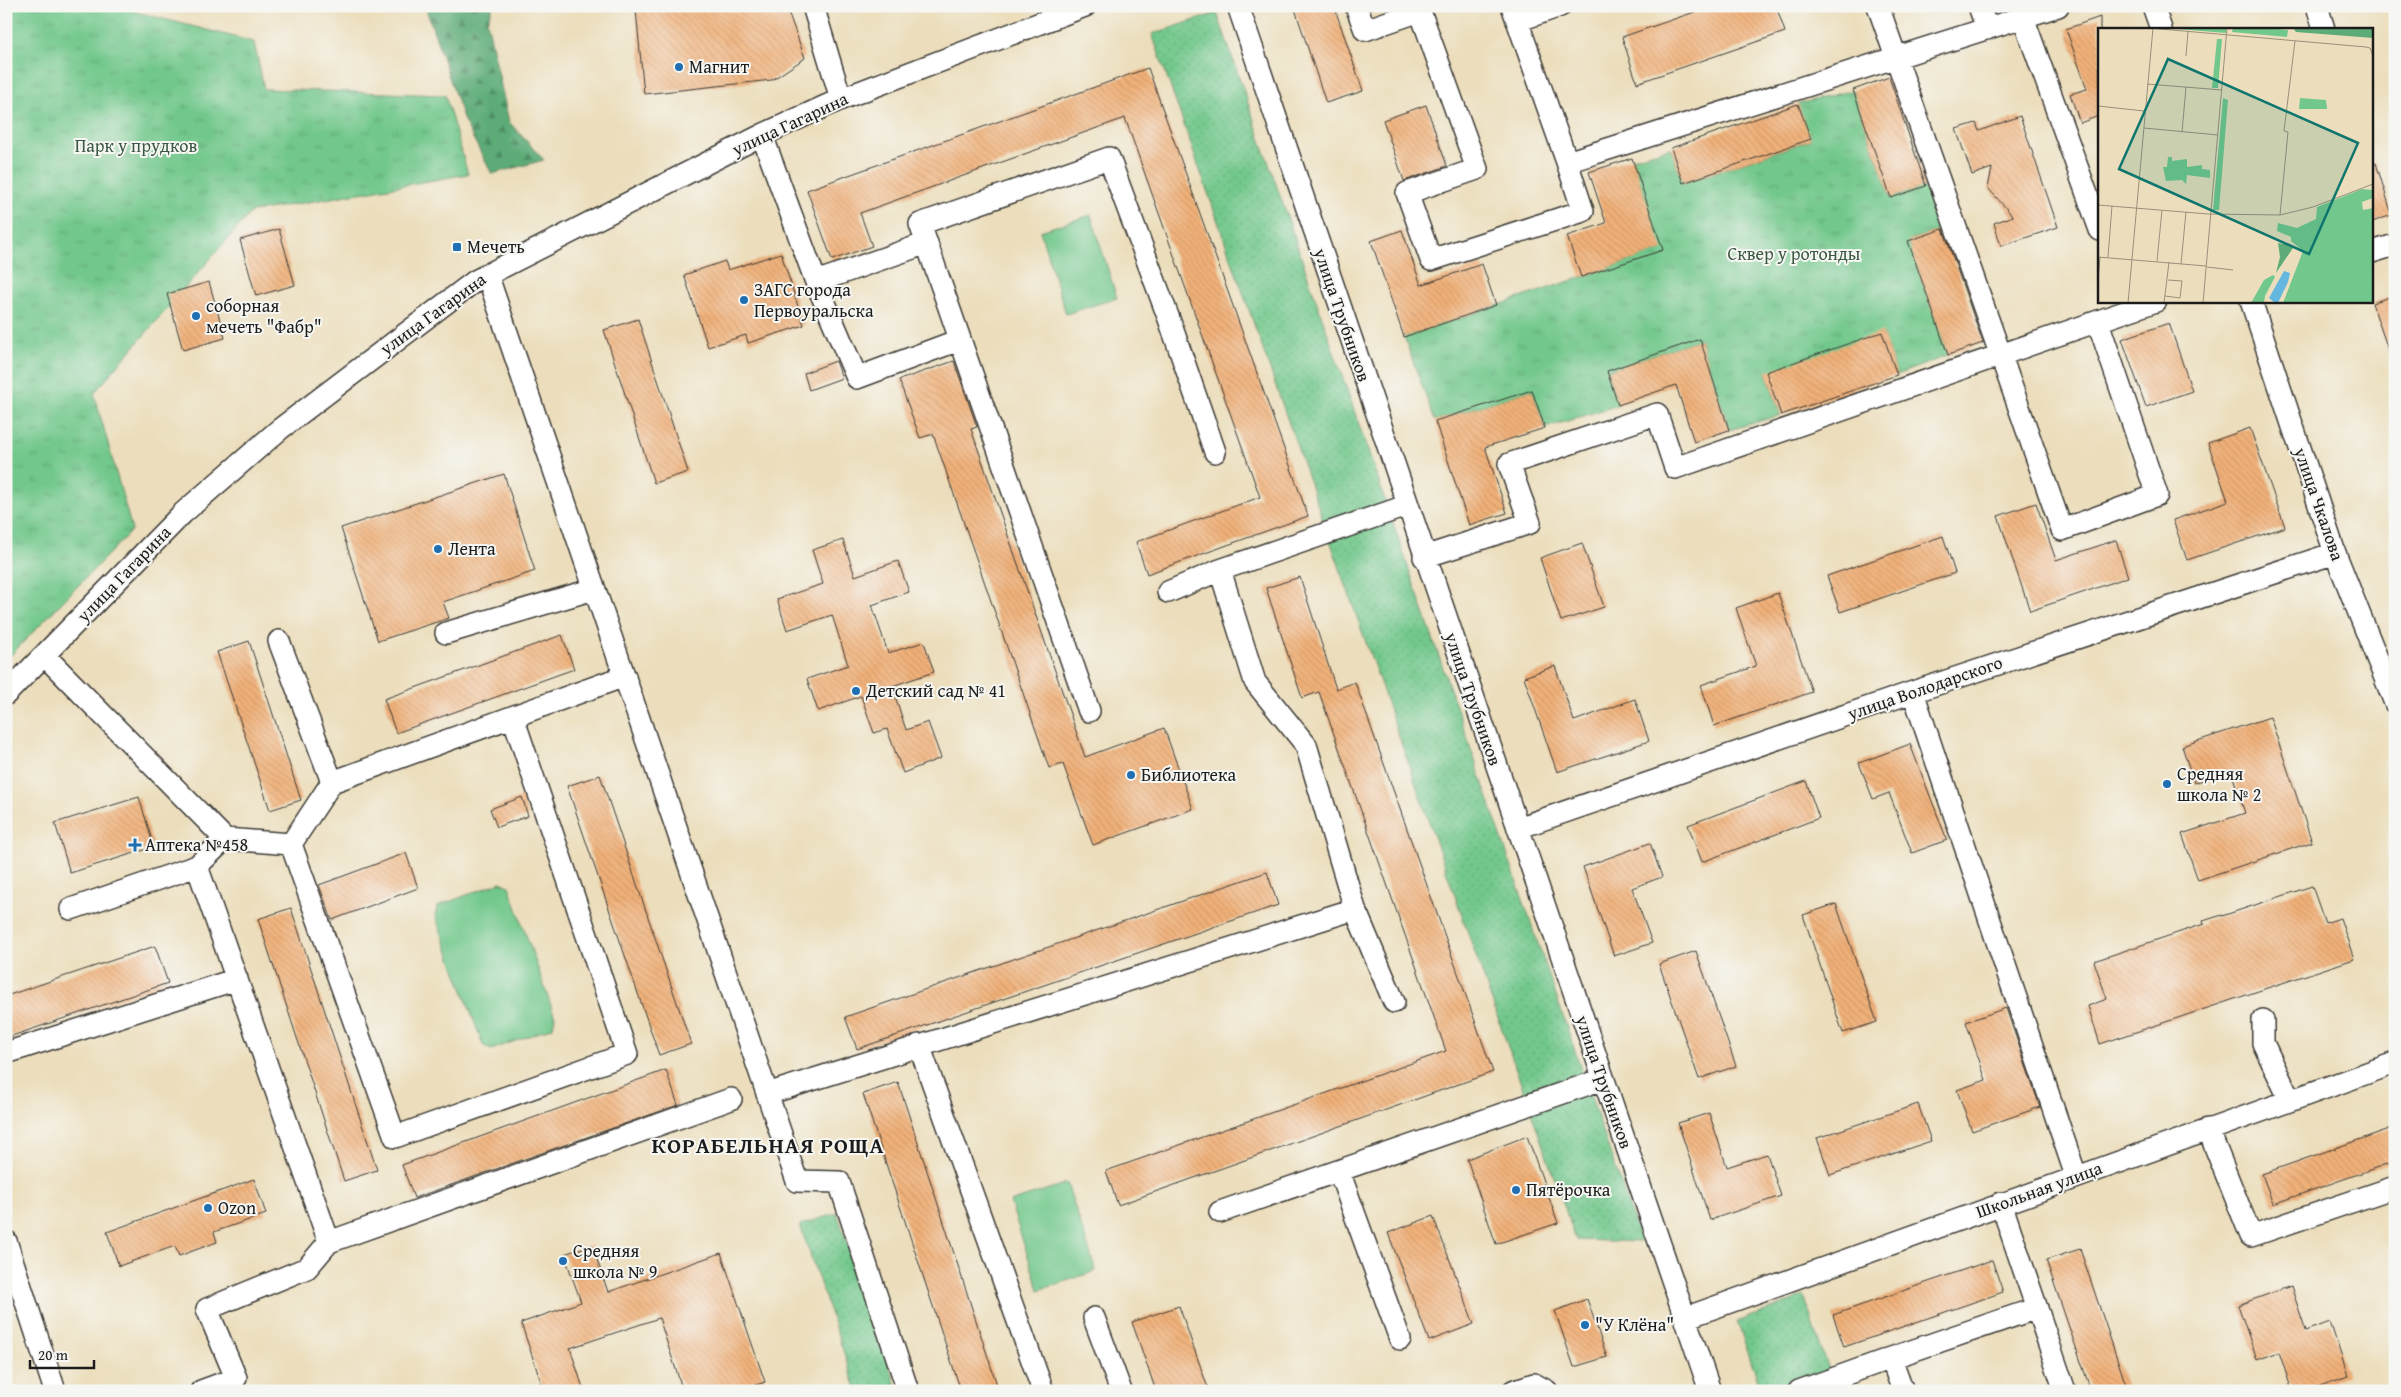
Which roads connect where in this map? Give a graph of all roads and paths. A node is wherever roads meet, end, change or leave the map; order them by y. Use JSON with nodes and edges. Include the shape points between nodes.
{"nodes":[{"id":1,"x":813,"y":6,"type":"edge"},
{"id":2,"x":1085,"y":6,"type":"edge"},
{"id":3,"x":1238,"y":6,"type":"edge"},
{"id":4,"x":1356,"y":6,"type":"edge"},
{"id":5,"x":1560,"y":6,"type":"edge"},
{"id":6,"x":1878,"y":6,"type":"edge"},
{"id":7,"x":1979,"y":6,"type":"edge"},
{"id":8,"x":2058,"y":6,"type":"edge"},
{"id":9,"x":2153,"y":6,"type":"edge"},
{"id":10,"x":2316,"y":6,"type":"edge"},
{"id":11,"x":1427,"y":8,"type":"edge"},
{"id":12,"x":1515,"y":14,"type":"edge"},
{"id":13,"x":2024,"y":17,"type":"junction"},
{"id":14,"x":2161,"y":28,"type":"edge"},
{"id":15,"x":2324,"y":28,"type":"edge"},
{"id":16,"x":1987,"y":29,"type":"junction"},
{"id":17,"x":1896,"y":57,"type":"junction"},
{"id":18,"x":841,"y":99,"type":"junction"},
{"id":19,"x":762,"y":135,"type":"junction"},
{"id":20,"x":1567,"y":162,"type":"junction"},
{"id":21,"x":2098,"y":224,"type":"edge"},
{"id":22,"x":927,"y":243,"type":"junction"},
{"id":23,"x":2395,"y":245,"type":"edge"},
{"id":24,"x":2374,"y":251,"type":"edge"},
{"id":25,"x":487,"y":274,"type":"junction"},
{"id":26,"x":816,"y":282,"type":"junction"},
{"id":27,"x":2150,"y":302,"type":"edge"},
{"id":28,"x":2251,"y":302,"type":"edge"},
{"id":29,"x":2127,"y":306,"type":"edge"},
{"id":30,"x":2098,"y":322,"type":"junction"},
{"id":31,"x":959,"y":340,"type":"junction"},
{"id":32,"x":2000,"y":356,"type":"junction"},
{"id":33,"x":1215,"y":452,"type":"dead end"},
{"id":34,"x":1406,"y":506,"type":"junction"},
{"id":35,"x":2335,"y":553,"type":"junction"},
{"id":36,"x":1424,"y":557,"type":"junction"},
{"id":37,"x":1220,"y":570,"type":"junction"},
{"id":38,"x":594,"y":589,"type":"junction"},
{"id":39,"x":1168,"y":592,"type":"dead end"},
{"id":40,"x":446,"y":633,"type":"dead end"},
{"id":41,"x":279,"y":641,"type":"dead end"},
{"id":42,"x":45,"y":656,"type":"junction"},
{"id":43,"x":624,"y":676,"type":"junction"},
{"id":44,"x":1913,"y":692,"type":"junction"},
{"id":45,"x":6,"y":694,"type":"edge"},
{"id":46,"x":2395,"y":703,"type":"edge"},
{"id":47,"x":1089,"y":711,"type":"dead end"},
{"id":48,"x":513,"y":717,"type":"junction"},
{"id":49,"x":332,"y":782,"type":"junction"},
{"id":50,"x":1518,"y":828,"type":"junction"},
{"id":51,"x":225,"y":839,"type":"junction"},
{"id":52,"x":291,"y":844,"type":"junction"},
{"id":53,"x":197,"y":866,"type":"junction"},
{"id":54,"x":71,"y":909,"type":"dead end"},
{"id":55,"x":1355,"y":909,"type":"junction"},
{"id":56,"x":236,"y":979,"type":"junction"},
{"id":57,"x":1394,"y":1002,"type":"dead end"},
{"id":58,"x":2263,"y":1020,"type":"dead end"},
{"id":59,"x":919,"y":1045,"type":"junction"},
{"id":60,"x":6,"y":1052,"type":"edge"},
{"id":61,"x":2395,"y":1063,"type":"edge"},
{"id":62,"x":1603,"y":1079,"type":"junction"},
{"id":63,"x":767,"y":1094,"type":"junction"},
{"id":64,"x":731,"y":1099,"type":"dead end"},
{"id":65,"x":2290,"y":1100,"type":"junction"},
{"id":66,"x":2208,"y":1129,"type":"junction"},
{"id":67,"x":1339,"y":1171,"type":"junction"},
{"id":68,"x":2076,"y":1176,"type":"junction"},
{"id":69,"x":2395,"y":1187,"type":"edge"},
{"id":70,"x":2001,"y":1203,"type":"junction"},
{"id":71,"x":1220,"y":1212,"type":"dead end"},
{"id":72,"x":6,"y":1240,"type":"edge"},
{"id":73,"x":328,"y":1242,"type":"junction"},
{"id":74,"x":2037,"y":1308,"type":"junction"},
{"id":75,"x":1094,"y":1318,"type":"dead end"},
{"id":76,"x":1685,"y":1318,"type":"junction"},
{"id":77,"x":1400,"y":1339,"type":"dead end"},
{"id":78,"x":1892,"y":1358,"type":"junction"},
{"id":79,"x":56,"y":1391,"type":"edge"},
{"id":80,"x":201,"y":1391,"type":"edge"},
{"id":81,"x":908,"y":1391,"type":"edge"},
{"id":82,"x":1043,"y":1391,"type":"edge"},
{"id":83,"x":1120,"y":1391,"type":"edge"},
{"id":84,"x":1513,"y":1391,"type":"edge"},
{"id":85,"x":1547,"y":1391,"type":"edge"},
{"id":86,"x":1710,"y":1391,"type":"edge"},
{"id":87,"x":1799,"y":1391,"type":"edge"},
{"id":88,"x":1902,"y":1391,"type":"edge"},
{"id":89,"x":2065,"y":1391,"type":"edge"}],
"edges":[{"from":1,"to":18,"type":"street"},
{"from":2,"to":18,"type":"street","name":"улица Гагарина"},
{"from":3,"to":34,"type":"street","name":"улица Трубников"},
{"from":4,"to":11,"type":"street","via":[[1365,30]]},
{"from":5,"to":12,"type":"street"},
{"from":6,"to":17,"type":"street"},
{"from":7,"to":16,"type":"street"},
{"from":8,"to":13,"type":"street"},
{"from":9,"to":14,"type":"street"},
{"from":10,"to":15,"type":"street"},
{"from":11,"to":20,"type":"street","via":[[1477,170],[1407,194],[1430,260],[1584,211]]},
{"from":12,"to":20,"type":"street"},
{"from":13,"to":16,"type":"street"},
{"from":13,"to":21,"type":"street"},
{"from":16,"to":17,"type":"street"},
{"from":17,"to":20,"type":"street"},
{"from":17,"to":32,"type":"street"},
{"from":18,"to":19,"type":"street","name":"улица Гагарина"},
{"from":19,"to":25,"type":"street","name":"улица Гагарина"},
{"from":19,"to":26,"type":"street"},
{"from":22,"to":26,"type":"street"},
{"from":22,"to":31,"type":"street"},
{"from":22,"to":33,"type":"street","via":[[920,224],[1109,158]]},
{"from":23,"to":24,"type":"street"},
{"from":25,"to":38,"type":"street"},
{"from":25,"to":42,"type":"street","name":"улица Гагарина","via":[[280,429],[184,514]]},
{"from":26,"to":31,"type":"street","via":[[857,378]]},
{"from":27,"to":29,"type":"street"},
{"from":28,"to":35,"type":"street","name":"улица Чкалова"},
{"from":29,"to":30,"type":"street"},
{"from":30,"to":32,"type":"street"},
{"from":30,"to":32,"type":"street","via":[[2157,495],[2062,530]]},
{"from":31,"to":47,"type":"street"},
{"from":32,"to":36,"type":"street","via":[[1675,468],[1656,414],[1510,464],[1530,523]]},
{"from":34,"to":36,"type":"street","name":"улица Трубников"},
{"from":34,"to":37,"type":"street"},
{"from":35,"to":44,"type":"street","name":"улица Володарского"},
{"from":35,"to":46,"type":"street","name":"улица Чкалова"},
{"from":36,"to":50,"type":"street","name":"улица Трубников"},
{"from":37,"to":39,"type":"street"},
{"from":37,"to":55,"type":"street","via":[[1255,682],[1306,745]]},
{"from":38,"to":40,"type":"street"},
{"from":38,"to":43,"type":"street"},
{"from":41,"to":49,"type":"street"},
{"from":42,"to":45,"type":"street","name":"улица Гагарина"},
{"from":42,"to":51,"type":"street"},
{"from":43,"to":48,"type":"street"},
{"from":43,"to":63,"type":"street"},
{"from":44,"to":50,"type":"street","name":"улица Володарского"},
{"from":44,"to":68,"type":"street"},
{"from":48,"to":49,"type":"street"},
{"from":48,"to":52,"type":"street","via":[[627,1054],[395,1137]]},
{"from":49,"to":52,"type":"street"},
{"from":50,"to":62,"type":"street","name":"улица Трубников"},
{"from":51,"to":52,"type":"street"},
{"from":51,"to":53,"type":"street"},
{"from":53,"to":54,"type":"street"},
{"from":53,"to":56,"type":"street"},
{"from":55,"to":57,"type":"street"},
{"from":55,"to":59,"type":"street"},
{"from":56,"to":60,"type":"street"},
{"from":56,"to":73,"type":"street"},
{"from":58,"to":65,"type":"street","via":[[2264,1043]]},
{"from":59,"to":63,"type":"street"},
{"from":59,"to":82,"type":"street"},
{"from":61,"to":65,"type":"street","name":"Школьная улица"},
{"from":62,"to":67,"type":"street"},
{"from":62,"to":76,"type":"street","name":"улица Трубников"},
{"from":63,"to":81,"type":"street","via":[[797,1181],[839,1182]]},
{"from":64,"to":73,"type":"street"},
{"from":65,"to":66,"type":"street","name":"Школьная улица"},
{"from":66,"to":68,"type":"street","name":"Школьная улица"},
{"from":66,"to":69,"type":"street","via":[[2250,1236]]},
{"from":67,"to":71,"type":"street"},
{"from":67,"to":77,"type":"street"},
{"from":68,"to":70,"type":"street","name":"Школьная улица"},
{"from":70,"to":74,"type":"street"},
{"from":70,"to":76,"type":"street","name":"Школьная улица"},
{"from":72,"to":79,"type":"street"},
{"from":73,"to":80,"type":"street","via":[[307,1268],[207,1309],[236,1378]]},
{"from":74,"to":78,"type":"street"},
{"from":74,"to":89,"type":"street"},
{"from":75,"to":83,"type":"street"},
{"from":76,"to":86,"type":"street","name":"улица Трубников"},
{"from":78,"to":87,"type":"street"},
{"from":78,"to":88,"type":"street"},
{"from":84,"to":85,"type":"street","via":[[1534,1384]]}]}
